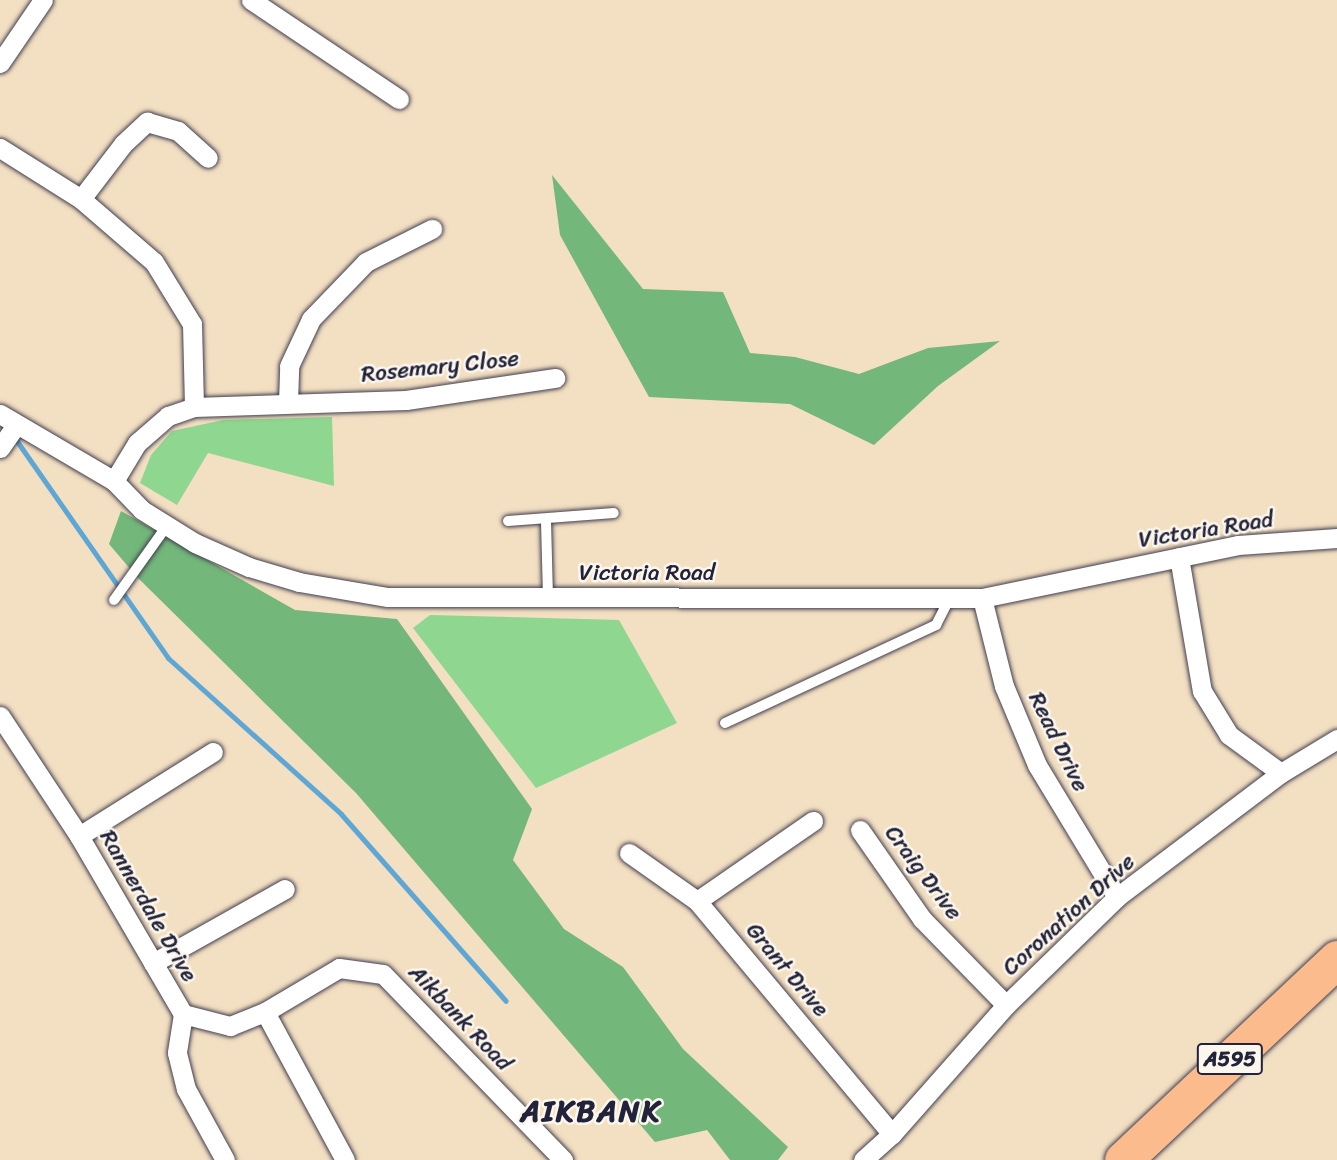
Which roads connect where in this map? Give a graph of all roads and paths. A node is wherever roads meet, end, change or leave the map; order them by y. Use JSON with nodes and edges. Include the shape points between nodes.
{"nodes":[{"id":1,"x":43,"y":0,"type":"edge"},
{"id":2,"x":251,"y":0,"type":"edge"},
{"id":3,"x":0,"y":63,"type":"edge"},
{"id":4,"x":398,"y":99,"type":"dead end"},
{"id":5,"x":0,"y":148,"type":"edge"},
{"id":6,"x":208,"y":158,"type":"dead end"},
{"id":7,"x":82,"y":199,"type":"junction"},
{"id":8,"x":432,"y":229,"type":"dead end"},
{"id":9,"x":555,"y":379,"type":"dead end"},
{"id":10,"x":288,"y":402,"type":"junction"},
{"id":11,"x":194,"y":407,"type":"junction"},
{"id":12,"x":8,"y":420,"type":"edge"},
{"id":13,"x":0,"y":448,"type":"edge"},
{"id":14,"x":114,"y":481,"type":"junction"},
{"id":15,"x":614,"y":513,"type":"dead end"},
{"id":16,"x":508,"y":521,"type":"dead end"},
{"id":17,"x":546,"y":521,"type":"junction"},
{"id":18,"x":166,"y":527,"type":"junction"},
{"id":19,"x":1337,"y":538,"type":"edge"},
{"id":20,"x":1180,"y":557,"type":"junction"},
{"id":21,"x":548,"y":597,"type":"junction"},
{"id":22,"x":982,"y":598,"type":"junction"},
{"id":23,"x":949,"y":599,"type":"junction"},
{"id":24,"x":114,"y":600,"type":"dead end"},
{"id":25,"x":0,"y":716,"type":"edge"},
{"id":26,"x":725,"y":723,"type":"dead end"},
{"id":27,"x":1337,"y":739,"type":"edge"},
{"id":28,"x":213,"y":752,"type":"dead end"},
{"id":29,"x":1281,"y":773,"type":"junction"},
{"id":30,"x":813,"y":821,"type":"dead end"},
{"id":31,"x":860,"y":830,"type":"dead end"},
{"id":32,"x":79,"y":836,"type":"junction"},
{"id":33,"x":629,"y":853,"type":"dead end"},
{"id":34,"x":285,"y":889,"type":"dead end"},
{"id":35,"x":1117,"y":897,"type":"junction"},
{"id":36,"x":697,"y":901,"type":"junction"},
{"id":37,"x":1337,"y":959,"type":"edge"},
{"id":38,"x":153,"y":963,"type":"junction"},
{"id":39,"x":1006,"y":1005,"type":"junction"},
{"id":40,"x":265,"y":1012,"type":"junction"},
{"id":41,"x":183,"y":1014,"type":"junction"},
{"id":42,"x":892,"y":1134,"type":"junction"},
{"id":43,"x":225,"y":1160,"type":"edge"},
{"id":44,"x":345,"y":1160,"type":"edge"},
{"id":45,"x":564,"y":1160,"type":"edge"},
{"id":46,"x":863,"y":1160,"type":"edge"},
{"id":47,"x":1123,"y":1160,"type":"edge"}],
"edges":[{"from":1,"to":3,"type":"street"},
{"from":2,"to":4,"type":"street"},
{"from":5,"to":7,"type":"street"},
{"from":6,"to":7,"type":"street","via":[[178,131],[146,122],[123,144]]},
{"from":7,"to":11,"type":"street","via":[[154,262],[192,324]]},
{"from":8,"to":10,"type":"street","via":[[366,262],[311,319],[289,366]]},
{"from":9,"to":10,"type":"street","name":"Rosemary Close","via":[[405,400]]},
{"from":10,"to":11,"type":"street","name":"Rosemary Close"},
{"from":11,"to":14,"type":"street","name":"Rosemary Close","via":[[168,416],[137,443]]},
{"from":12,"to":13,"type":"street"},
{"from":12,"to":14,"type":"street","name":"Victoria Road"},
{"from":14,"to":18,"type":"street","name":"Victoria Road"},
{"from":15,"to":17,"type":"lane"},
{"from":16,"to":17,"type":"lane"},
{"from":17,"to":21,"type":"lane"},
{"from":18,"to":21,"type":"street","name":"Victoria Road","via":[[249,567],[347,593]]},
{"from":18,"to":24,"type":"lane"},
{"from":19,"to":20,"type":"street","name":"Victoria Road","via":[[1238,545]]},
{"from":20,"to":22,"type":"street","name":"Victoria Road"},
{"from":20,"to":29,"type":"street","via":[[1202,691],[1229,734]]},
{"from":21,"to":23,"type":"street","name":"Victoria Road"},
{"from":22,"to":23,"type":"street","name":"Victoria Road"},
{"from":22,"to":35,"type":"street","name":"Read Drive","via":[[1004,686],[1037,765]]},
{"from":23,"to":26,"type":"lane","via":[[936,625]]},
{"from":25,"to":32,"type":"street","name":"Rannerdale Drive"},
{"from":27,"to":29,"type":"street","name":"Coronation Drive"},
{"from":28,"to":32,"type":"street"},
{"from":29,"to":35,"type":"street","name":"Coronation Drive"},
{"from":30,"to":36,"type":"street"},
{"from":31,"to":39,"type":"street","name":"Craig Drive","via":[[922,919]]},
{"from":32,"to":38,"type":"street","name":"Rannerdale Drive"},
{"from":33,"to":36,"type":"street","name":"Grant Drive"},
{"from":34,"to":38,"type":"street"},
{"from":35,"to":39,"type":"street","name":"Coronation Drive"},
{"from":36,"to":42,"type":"street","name":"Grant Drive"},
{"from":37,"to":47,"type":"highway","number":"A595"},
{"from":38,"to":41,"type":"street","name":"Rannerdale Drive"},
{"from":39,"to":42,"type":"street","name":"Coronation Drive"},
{"from":40,"to":41,"type":"street","name":"Rannerdale Drive","via":[[230,1026]]},
{"from":40,"to":44,"type":"street"},
{"from":40,"to":45,"type":"street","name":"Aikbank Road","via":[[339,968],[383,974]]},
{"from":41,"to":43,"type":"street","via":[[177,1053],[186,1089]]},
{"from":42,"to":46,"type":"street","name":"Coronation Drive"}]}
